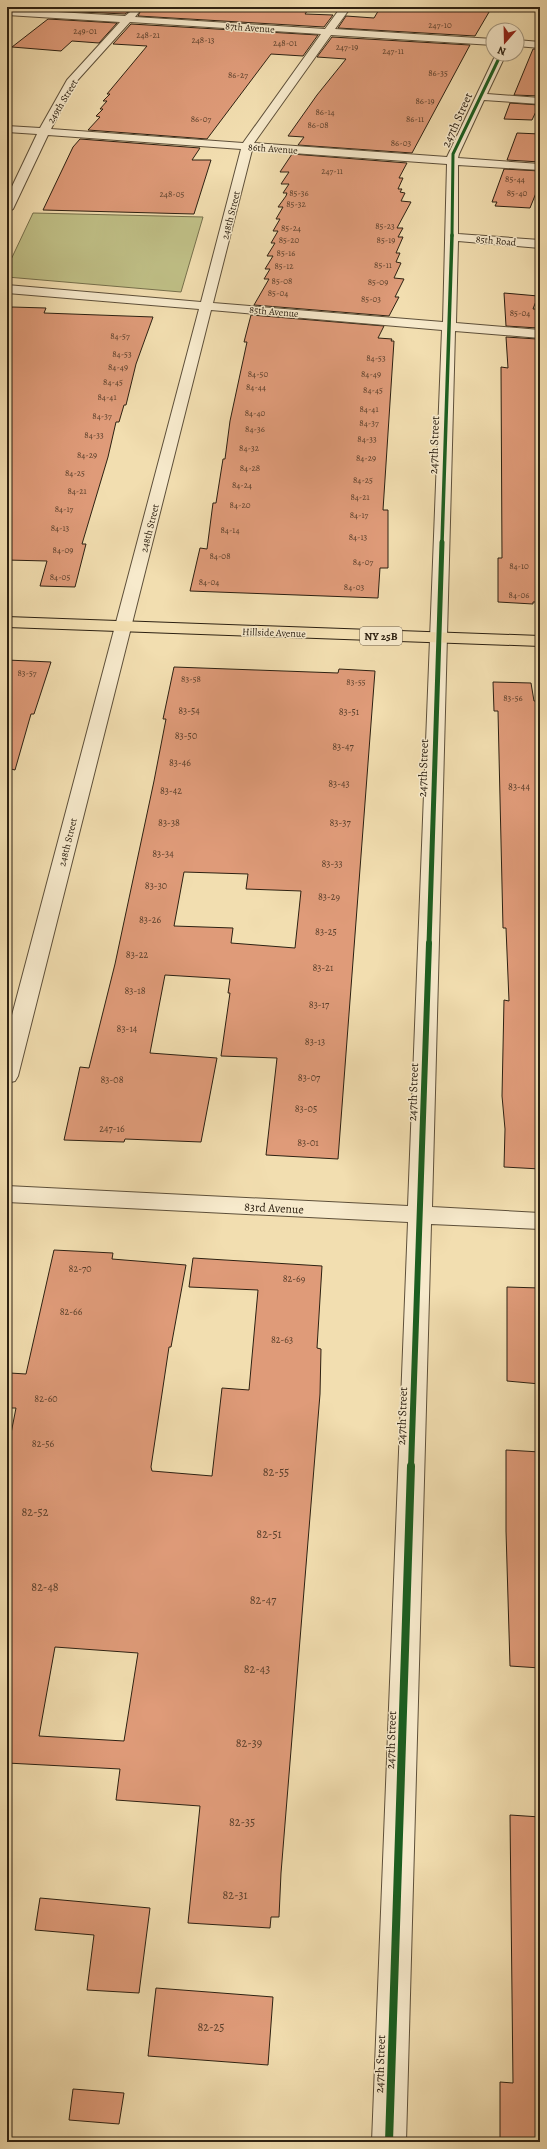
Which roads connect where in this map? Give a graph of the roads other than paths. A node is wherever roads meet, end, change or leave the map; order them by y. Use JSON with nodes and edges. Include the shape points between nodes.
{"nodes":[{"id":1,"x":138,"y":7,"type":"edge"},
{"id":2,"x":346,"y":7,"type":"edge"},
{"id":3,"x":7,"y":12,"type":"edge"},
{"id":4,"x":128,"y":19,"type":"junction"},
{"id":5,"x":327,"y":32,"type":"junction"},
{"id":6,"x":485,"y":42,"type":"edge"},
{"id":7,"x":525,"y":44,"type":"edge"},
{"id":8,"x":540,"y":45,"type":"edge"},
{"id":9,"x":497,"y":62,"type":"edge"},
{"id":10,"x":480,"y":97,"type":"junction"},
{"id":11,"x":540,"y":101,"type":"edge"},
{"id":12,"x":7,"y":129,"type":"edge"},
{"id":13,"x":44,"y":132,"type":"junction"},
{"id":14,"x":247,"y":146,"type":"junction"},
{"id":15,"x":453,"y":161,"type":"junction"},
{"id":16,"x":540,"y":167,"type":"edge"},
{"id":17,"x":7,"y":209,"type":"edge"},
{"id":18,"x":452,"y":236,"type":"junction"},
{"id":19,"x":540,"y":244,"type":"edge"},
{"id":20,"x":7,"y":289,"type":"edge"},
{"id":21,"x":206,"y":306,"type":"junction"},
{"id":22,"x":449,"y":326,"type":"junction"},
{"id":23,"x":540,"y":334,"type":"edge"},
{"id":24,"x":7,"y":622,"type":"edge"},
{"id":25,"x":123,"y":626,"type":"junction"},
{"id":26,"x":439,"y":638,"type":"junction"},
{"id":27,"x":540,"y":641,"type":"edge"},
{"id":28,"x":7,"y":1076,"type":"edge"},
{"id":29,"x":7,"y":1194,"type":"edge"},
{"id":30,"x":420,"y":1215,"type":"junction"},
{"id":31,"x":540,"y":1221,"type":"edge"},
{"id":32,"x":388,"y":2142,"type":"edge"}],
"edges":[{"from":1,"to":4,"type":"street","name":"249th Street"},
{"from":2,"to":5,"type":"street","name":"248th Street"},
{"from":3,"to":4,"type":"street","name":"87th Avenue"},
{"from":4,"to":5,"type":"street","name":"87th Avenue"},
{"from":4,"to":13,"type":"street","name":"249th Street","via":[[71,82]]},
{"from":5,"to":6,"type":"street","name":"87th Avenue"},
{"from":5,"to":14,"type":"street","name":"248th Street","via":[[250,137]]},
{"from":7,"to":8,"type":"street"},
{"from":9,"to":10,"type":"street","name":"247th Street"},
{"from":10,"to":11,"type":"street"},
{"from":10,"to":15,"type":"street","name":"247th Street","via":[[453,154]]},
{"from":12,"to":13,"type":"street","name":"86th Avenue"},
{"from":13,"to":14,"type":"street","name":"86th Avenue"},
{"from":13,"to":17,"type":"street","name":"249th Street"},
{"from":14,"to":15,"type":"street","name":"86th Avenue"},
{"from":14,"to":21,"type":"street","name":"248th Street"},
{"from":15,"to":16,"type":"street","name":"86th Avenue"},
{"from":15,"to":18,"type":"street","name":"247th Street"},
{"from":18,"to":19,"type":"street","name":"85th Road"},
{"from":18,"to":22,"type":"street","name":"247th Street"},
{"from":20,"to":21,"type":"street","name":"85th Avenue"},
{"from":21,"to":22,"type":"street","name":"85th Avenue"},
{"from":21,"to":25,"type":"street","name":"248th Street"},
{"from":22,"to":23,"type":"street","name":"85th Avenue"},
{"from":22,"to":26,"type":"street","name":"247th Street"},
{"from":24,"to":25,"type":"main road","name":"Hillside Avenue","number":"NY 25B"},
{"from":25,"to":26,"type":"main road","name":"Hillside Avenue","number":"NY 25B"},
{"from":25,"to":28,"type":"street","name":"248th Street"},
{"from":26,"to":27,"type":"main road","name":"Hillside Avenue","number":"NY 25B"},
{"from":26,"to":30,"type":"street","name":"247th Street"},
{"from":29,"to":30,"type":"street","name":"83rd Avenue"},
{"from":30,"to":31,"type":"street","name":"83rd Avenue"},
{"from":30,"to":32,"type":"street","name":"247th Street"}]}
